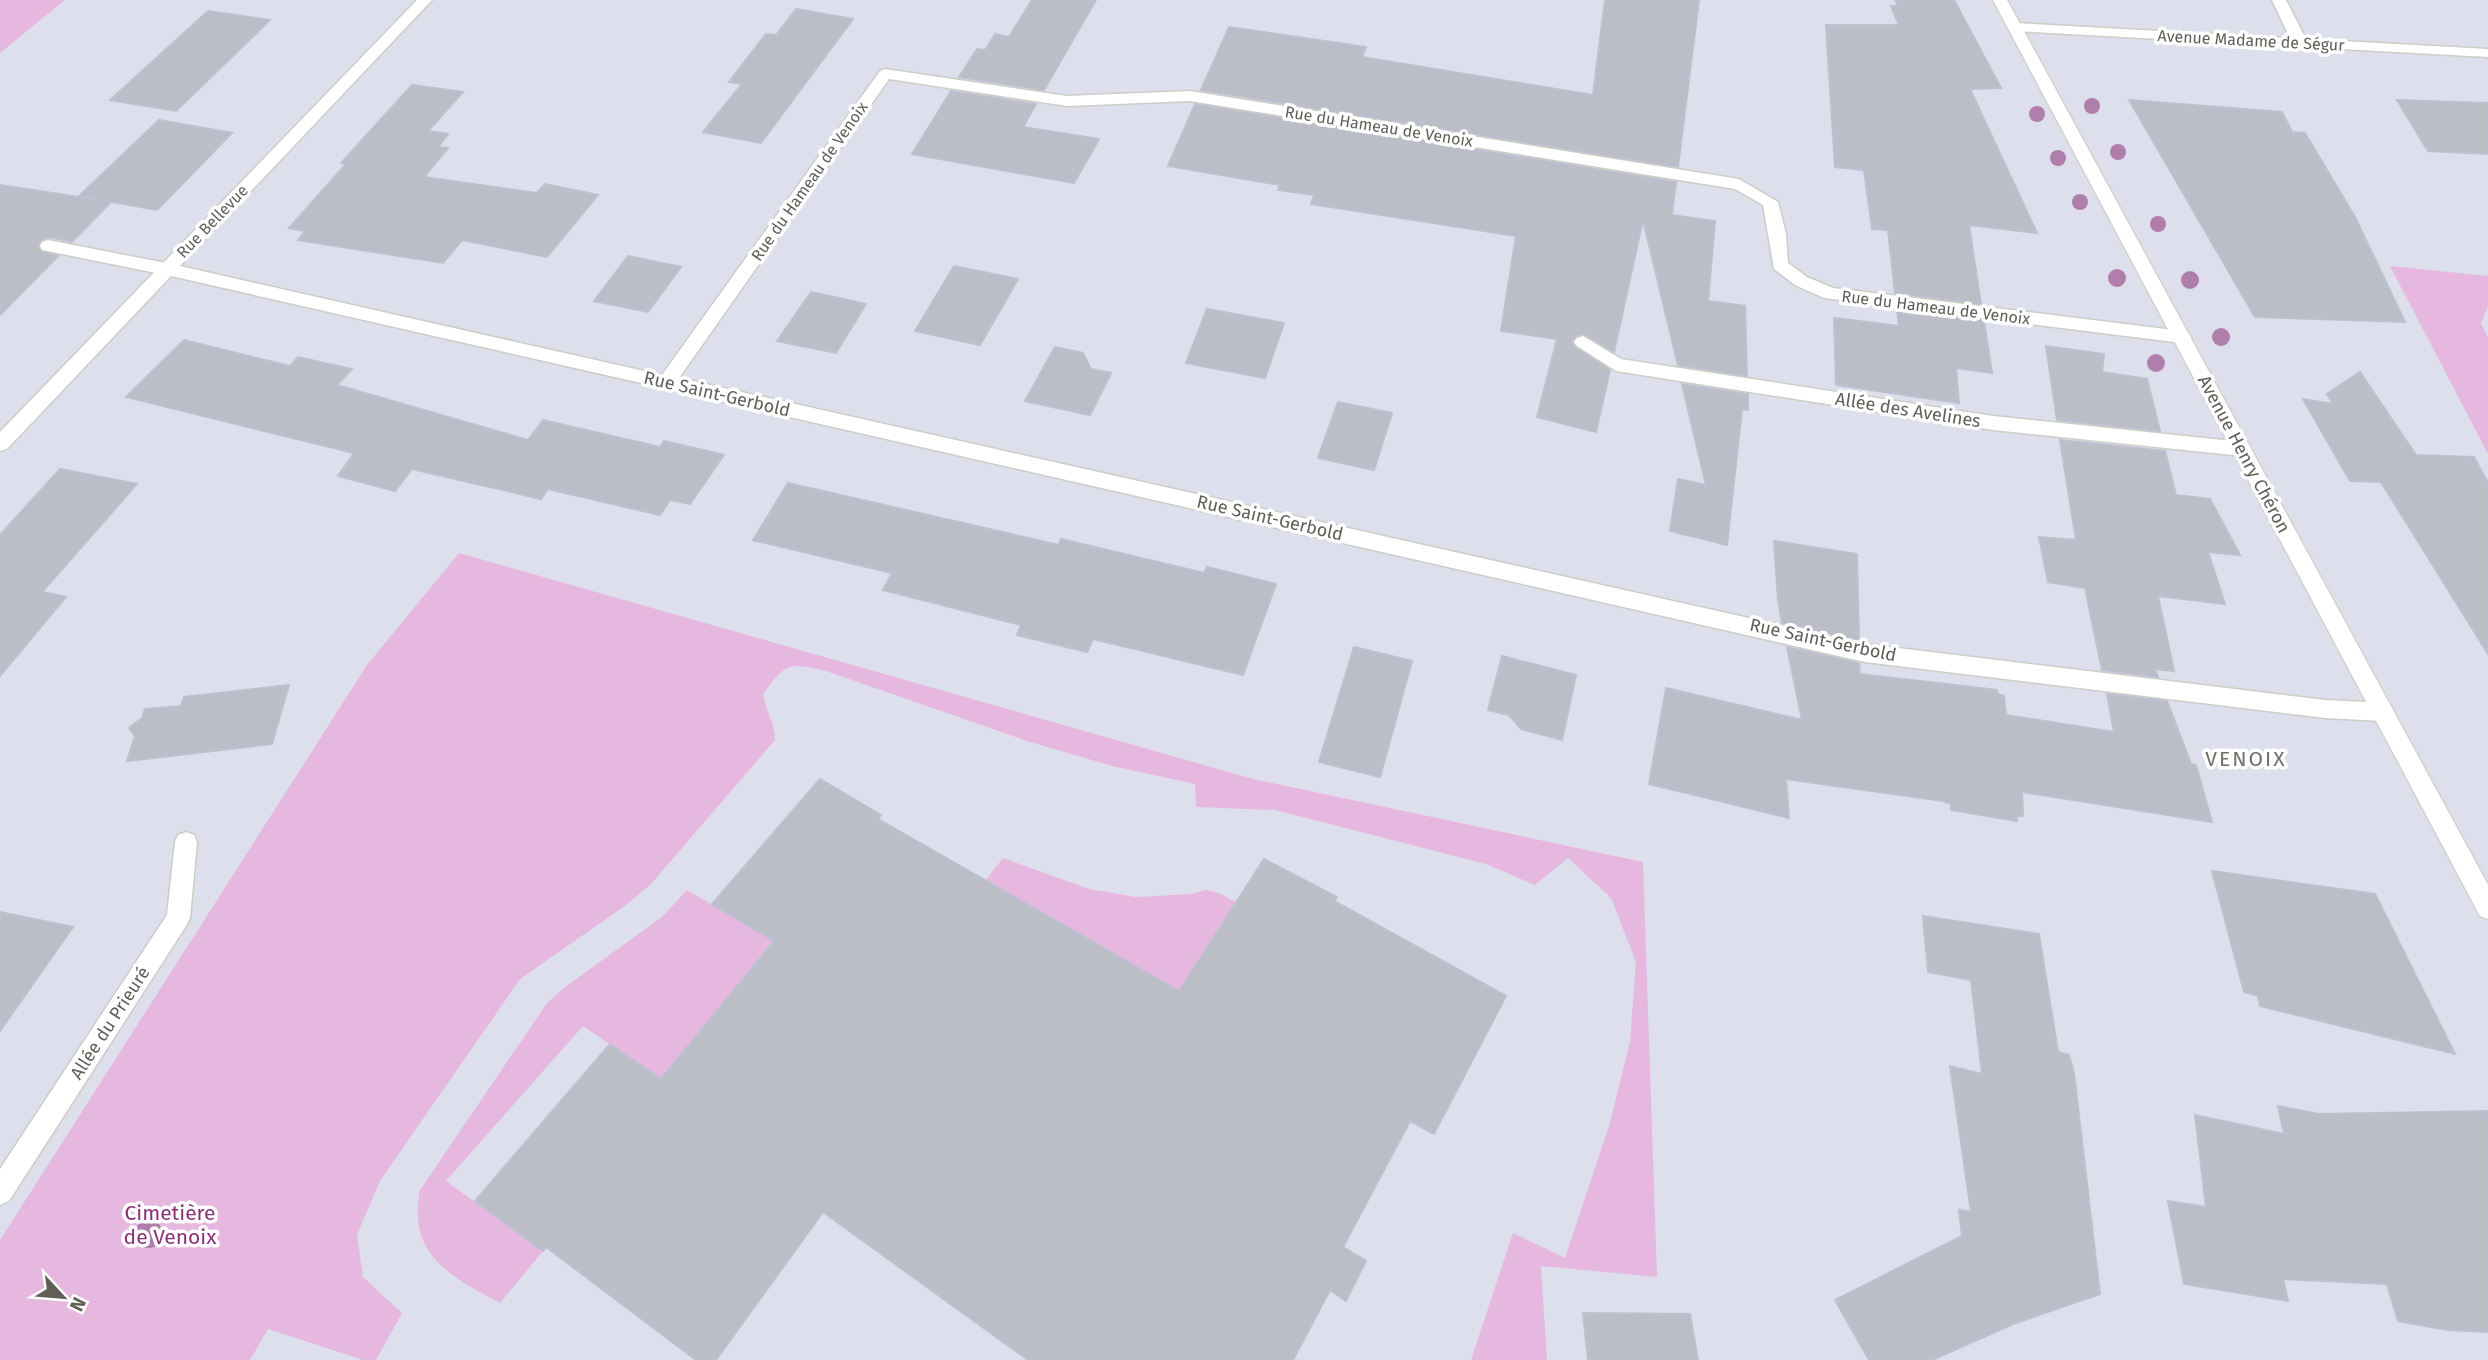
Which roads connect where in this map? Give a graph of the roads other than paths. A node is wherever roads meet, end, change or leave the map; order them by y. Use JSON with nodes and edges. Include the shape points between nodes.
{"nodes":[{"id":1,"x":425,"y":0,"type":"edge"},
{"id":2,"x":2000,"y":0,"type":"edge"},
{"id":3,"x":2279,"y":0,"type":"edge"},
{"id":4,"x":2015,"y":27,"type":"junction"},
{"id":5,"x":2301,"y":44,"type":"junction"},
{"id":6,"x":2488,"y":53,"type":"edge"},
{"id":7,"x":48,"y":246,"type":"dead end"},
{"id":8,"x":166,"y":269,"type":"junction"},
{"id":9,"x":2182,"y":337,"type":"junction"},
{"id":10,"x":1583,"y":342,"type":"dead end"},
{"id":11,"x":666,"y":383,"type":"junction"},
{"id":12,"x":0,"y":444,"type":"edge"},
{"id":13,"x":2242,"y":449,"type":"junction"},
{"id":14,"x":2383,"y":712,"type":"junction"},
{"id":15,"x":186,"y":842,"type":"dead end"},
{"id":16,"x":2488,"y":908,"type":"edge"},
{"id":17,"x":0,"y":1192,"type":"edge"}],
"edges":[{"from":1,"to":8,"type":"street","name":"Rue Bellevue"},
{"from":2,"to":4,"type":"street","name":"Avenue Henry Chéron"},
{"from":3,"to":5,"type":"street"},
{"from":4,"to":5,"type":"street","name":"Avenue Madame de Ségur"},
{"from":4,"to":9,"type":"street","name":"Avenue Henry Chéron"},
{"from":5,"to":6,"type":"street","name":"Avenue Madame de Ségur"},
{"from":7,"to":8,"type":"street","name":"Rue Saint-Gerbold"},
{"from":8,"to":11,"type":"street","name":"Rue Saint-Gerbold"},
{"from":8,"to":12,"type":"street","name":"Rue Bellevue"},
{"from":9,"to":11,"type":"street","name":"Rue du Hameau de Venoix","via":[[1830,293],[1801,281],[1780,265],[1770,202],[1739,184],[1190,96],[1067,101],[885,74]]},
{"from":9,"to":13,"type":"street","name":"Avenue Henry Chéron"},
{"from":10,"to":13,"type":"street","name":"Allée des Avelines","via":[[1616,365],[1993,423]]},
{"from":11,"to":14,"type":"street","name":"Rue Saint-Gerbold","via":[[1865,653]]},
{"from":13,"to":14,"type":"street","name":"Avenue Henry Chéron"},
{"from":14,"to":16,"type":"street","name":"Avenue Henry Chéron"},
{"from":15,"to":17,"type":"street","name":"Allée du Prieuré","via":[[178,918]]}]}
